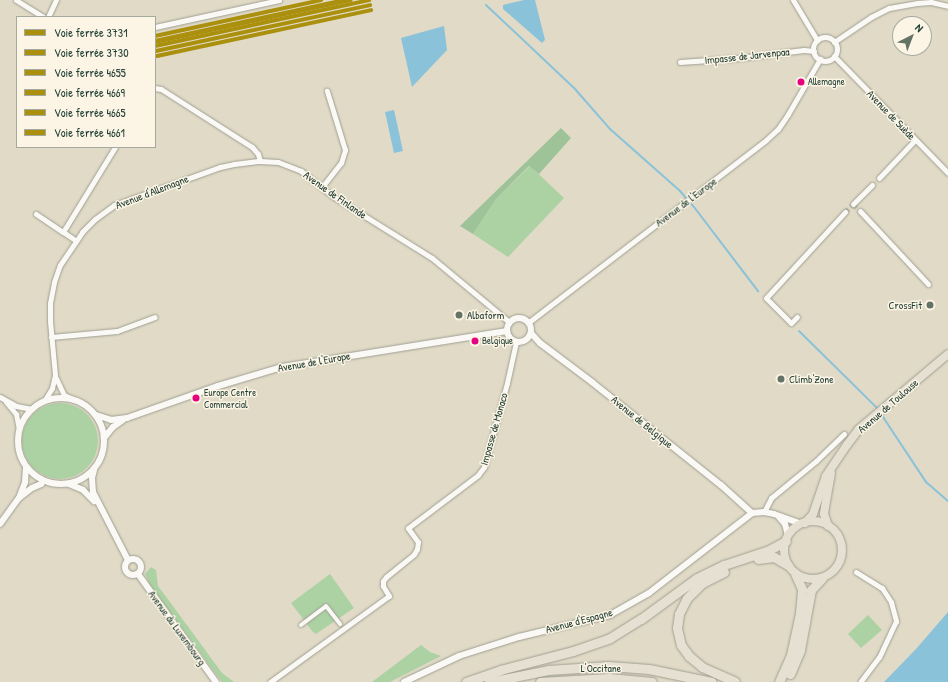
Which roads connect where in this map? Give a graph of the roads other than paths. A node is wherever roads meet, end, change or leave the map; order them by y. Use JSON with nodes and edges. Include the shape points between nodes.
{"nodes":[{"id":1,"x":16,"y":0,"type":"edge"},
{"id":2,"x":56,"y":0,"type":"edge"},
{"id":3,"x":279,"y":0,"type":"edge"},
{"id":4,"x":793,"y":0,"type":"edge"},
{"id":5,"x":948,"y":6,"type":"edge"},
{"id":6,"x":41,"y":16,"type":"edge"},
{"id":7,"x":48,"y":16,"type":"edge"},
{"id":8,"x":156,"y":27,"type":"edge"},
{"id":9,"x":817,"y":40,"type":"junction"},
{"id":10,"x":834,"y":42,"type":"junction"},
{"id":11,"x":814,"y":51,"type":"junction"},
{"id":12,"x":834,"y":56,"type":"junction"},
{"id":13,"x":820,"y":60,"type":"junction"},
{"id":14,"x":680,"y":62,"type":"dead end"},
{"id":15,"x":156,"y":88,"type":"edge"},
{"id":16,"x":327,"y":91,"type":"dead end"},
{"id":17,"x":916,"y":140,"type":"junction"},
{"id":18,"x":114,"y":148,"type":"edge"},
{"id":19,"x":260,"y":161,"type":"junction"},
{"id":20,"x":948,"y":173,"type":"edge"},
{"id":21,"x":879,"y":178,"type":"dead end"},
{"id":22,"x":872,"y":185,"type":"dead end"},
{"id":23,"x":322,"y":187,"type":"junction"},
{"id":24,"x":853,"y":204,"type":"dead end"},
{"id":25,"x":860,"y":211,"type":"dead end"},
{"id":26,"x":845,"y":212,"type":"tunnel mouth"},
{"id":27,"x":36,"y":214,"type":"dead end"},
{"id":28,"x":63,"y":232,"type":"junction"},
{"id":29,"x":75,"y":240,"type":"junction"},
{"id":30,"x":928,"y":284,"type":"dead end"},
{"id":31,"x":155,"y":317,"type":"dead end"},
{"id":32,"x":797,"y":317,"type":"dead end"},
{"id":33,"x":509,"y":322,"type":"junction"},
{"id":34,"x":528,"y":322,"type":"junction"},
{"id":35,"x":507,"y":331,"type":"junction"},
{"id":36,"x":531,"y":333,"type":"junction"},
{"id":37,"x":51,"y":337,"type":"junction"},
{"id":38,"x":516,"y":342,"type":"junction"},
{"id":39,"x":948,"y":354,"type":"edge"},
{"id":40,"x":55,"y":375,"type":"junction"},
{"id":41,"x":0,"y":397,"type":"edge"},
{"id":42,"x":73,"y":400,"type":"junction"},
{"id":43,"x":6,"y":401,"type":"junction"},
{"id":44,"x":44,"y":401,"type":"junction"},
{"id":45,"x":32,"y":409,"type":"junction"},
{"id":46,"x":96,"y":415,"type":"junction"},
{"id":47,"x":126,"y":418,"type":"junction"},
{"id":48,"x":19,"y":429,"type":"junction"},
{"id":49,"x":844,"y":434,"type":"dead end"},
{"id":50,"x":104,"y":438,"type":"junction"},
{"id":51,"x":834,"y":464,"type":"junction"},
{"id":52,"x":26,"y":467,"type":"junction"},
{"id":53,"x":94,"y":470,"type":"junction"},
{"id":54,"x":43,"y":481,"type":"junction"},
{"id":55,"x":68,"y":484,"type":"junction"},
{"id":56,"x":19,"y":498,"type":"junction"},
{"id":57,"x":97,"y":503,"type":"junction"},
{"id":58,"x":764,"y":512,"type":"junction"},
{"id":59,"x":752,"y":513,"type":"junction"},
{"id":60,"x":779,"y":516,"type":"junction"},
{"id":61,"x":803,"y":523,"type":"junction"},
{"id":62,"x":0,"y":524,"type":"edge"},
{"id":63,"x":828,"y":526,"type":"junction"},
{"id":64,"x":787,"y":538,"type":"junction"},
{"id":65,"x":128,"y":560,"type":"junction"},
{"id":66,"x":788,"y":565,"type":"junction"},
{"id":67,"x":856,"y":572,"type":"dead end"},
{"id":68,"x":795,"y":573,"type":"junction"},
{"id":69,"x":138,"y":574,"type":"junction"},
{"id":70,"x":822,"y":578,"type":"junction"},
{"id":71,"x":340,"y":624,"type":"dead end"},
{"id":72,"x":301,"y":625,"type":"dead end"},
{"id":73,"x":558,"y":681,"type":"edge"},
{"id":74,"x":216,"y":682,"type":"edge"},
{"id":75,"x":270,"y":682,"type":"edge"},
{"id":76,"x":404,"y":682,"type":"edge"},
{"id":77,"x":466,"y":682,"type":"edge"},
{"id":78,"x":489,"y":682,"type":"edge"},
{"id":79,"x":540,"y":682,"type":"edge"},
{"id":80,"x":652,"y":682,"type":"edge"},
{"id":81,"x":712,"y":682,"type":"edge"},
{"id":82,"x":735,"y":682,"type":"edge"},
{"id":83,"x":779,"y":682,"type":"edge"},
{"id":84,"x":786,"y":682,"type":"edge"},
{"id":85,"x":860,"y":682,"type":"edge"}],
"edges":[{"from":1,"to":6,"type":"street"},
{"from":2,"to":7,"type":"street"},
{"from":3,"to":8,"type":"street"},
{"from":4,"to":9,"type":"street"},
{"from":5,"to":10,"type":"street","via":[[931,2],[889,8],[871,16]]},
{"from":9,"to":10,"type":"street","via":[[828,38]]},
{"from":9,"to":11,"type":"street"},
{"from":10,"to":12,"type":"street"},
{"from":11,"to":13,"type":"street"},
{"from":11,"to":14,"type":"street","name":"Impasse de Jarvenpaa"},
{"from":12,"to":13,"type":"street","via":[[828,60]]},
{"from":12,"to":17,"type":"street","name":"Avenue de Suède"},
{"from":13,"to":34,"type":"street","name":"Avenue de l'Europe","via":[[778,129]]},
{"from":15,"to":19,"type":"street","via":[[252,147]]},
{"from":16,"to":23,"type":"street","via":[[344,150],[342,163]]},
{"from":17,"to":20,"type":"street","name":"Avenue de Suède"},
{"from":17,"to":21,"type":"street"},
{"from":18,"to":28,"type":"street"},
{"from":19,"to":23,"type":"street","name":"Avenue de Finlande","via":[[278,162],[292,167]]},
{"from":19,"to":29,"type":"street","name":"Avenue d'Allemagne","via":[[220,167],[114,205],[86,226]]},
{"from":22,"to":24,"type":"street"},
{"from":23,"to":33,"type":"street","name":"Avenue de Finlande","via":[[432,258]]},
{"from":25,"to":30,"type":"street"},
{"from":26,"to":32,"type":"street","via":[[766,298],[791,323]]},
{"from":27,"to":28,"type":"street"},
{"from":28,"to":29,"type":"street"},
{"from":29,"to":37,"type":"street","name":"Avenue d'Allemagne","via":[[60,265],[54,282],[50,303]]},
{"from":31,"to":37,"type":"street","via":[[117,330]]},
{"from":33,"to":34,"type":"street","via":[[519,318]]},
{"from":33,"to":35,"type":"street"},
{"from":34,"to":36,"type":"street"},
{"from":35,"to":38,"type":"street","via":[[510,338]]},
{"from":35,"to":47,"type":"street","name":"Avenue de l'Europe","via":[[282,367]]},
{"from":36,"to":38,"type":"street","via":[[524,341]]},
{"from":36,"to":59,"type":"street","name":"Avenue de Belgique","via":[[540,343],[721,485]]},
{"from":37,"to":40,"type":"street","name":"Avenue d'Allemagne"},
{"from":38,"to":75,"type":"street","name":"Impasse de Monaco","via":[[484,467],[478,475],[408,528],[418,542],[417,549],[383,581],[389,596]]},
{"from":39,"to":51,"type":"main road","name":"Avenue de Toulouse","via":[[855,434]]},
{"from":40,"to":42,"type":"street","name":"Avenue d'Allemagne","via":[[64,395]]},
{"from":40,"to":44,"type":"street","name":"Avenue d'Allemagne","via":[[52,388]]},
{"from":41,"to":43,"type":"street"},
{"from":42,"to":44,"type":"street","via":[[54,398]]},
{"from":42,"to":46,"type":"street","via":[[86,406]]},
{"from":43,"to":45,"type":"street"},
{"from":43,"to":48,"type":"street","via":[[16,414]]},
{"from":44,"to":45,"type":"street"},
{"from":45,"to":48,"type":"street"},
{"from":46,"to":47,"type":"street","name":"Avenue de l'Europe","via":[[111,420]]},
{"from":46,"to":50,"type":"street"},
{"from":47,"to":50,"type":"street","name":"Avenue de l'Europe","via":[[113,427]]},
{"from":48,"to":52,"type":"street","via":[[17,442]]},
{"from":49,"to":58,"type":"street","name":"Avenue de Toulouse","via":[[771,498]]},
{"from":50,"to":53,"type":"street","via":[[102,455]]},
{"from":51,"to":61,"type":"main road","name":"Avenue de Toulouse","via":[[822,485],[813,514]]},
{"from":51,"to":63,"type":"main road","name":"Avenue de Toulouse","via":[[824,514]]},
{"from":52,"to":54,"type":"street"},
{"from":52,"to":56,"type":"street","via":[[25,482]]},
{"from":53,"to":55,"type":"street","via":[[82,479]]},
{"from":53,"to":57,"type":"street","via":[[91,485]]},
{"from":54,"to":55,"type":"street"},
{"from":54,"to":56,"type":"street"},
{"from":55,"to":57,"type":"street","via":[[83,490]]},
{"from":56,"to":62,"type":"street"},
{"from":57,"to":65,"type":"street"},
{"from":58,"to":59,"type":"street"},
{"from":58,"to":60,"type":"street"},
{"from":59,"to":76,"type":"street","name":"Avenue d'Espagne","via":[[649,593],[610,615],[519,637],[458,656]]},
{"from":60,"to":61,"type":"street"},
{"from":60,"to":64,"type":"street","via":[[785,524]]},
{"from":61,"to":63,"type":"main road","via":[[817,522]]},
{"from":61,"to":64,"type":"main road"},
{"from":63,"to":70,"type":"main road","via":[[839,538],[841,554],[837,567]]},
{"from":64,"to":66,"type":"main road","via":[[784,553]]},
{"from":64,"to":77,"type":"highway","via":[[769,550],[724,565],[697,578],[610,638]]},
{"from":65,"to":69,"type":"street","via":[[139,562],[141,568]]},
{"from":65,"to":69,"type":"street","via":[[125,566],[127,573]]},
{"from":66,"to":68,"type":"main road"},
{"from":66,"to":82,"type":"highway","via":[[769,556],[730,569],[715,575],[693,590],[682,606],[677,628],[681,646],[702,667]]},
{"from":67,"to":85,"type":"street","via":[[882,588],[891,602],[896,622],[879,657]]},
{"from":68,"to":70,"type":"main road","via":[[805,578]]},
{"from":68,"to":83,"type":"highway","via":[[802,589],[800,613],[791,655]]},
{"from":69,"to":74,"type":"street","name":"Avenue du Luxembourg"},
{"from":70,"to":84,"type":"highway","via":[[811,590],[800,650]]},
{"from":71,"to":72,"type":"street","via":[[326,606]]},
{"from":73,"to":79,"type":"highway","name":"L'Occitane"},
{"from":73,"to":80,"type":"highway","name":"L'Occitane","via":[[610,678]]},
{"from":78,"to":81,"type":"highway","name":"L'Occitane","via":[[548,670],[609,666],[649,669]]}]}
